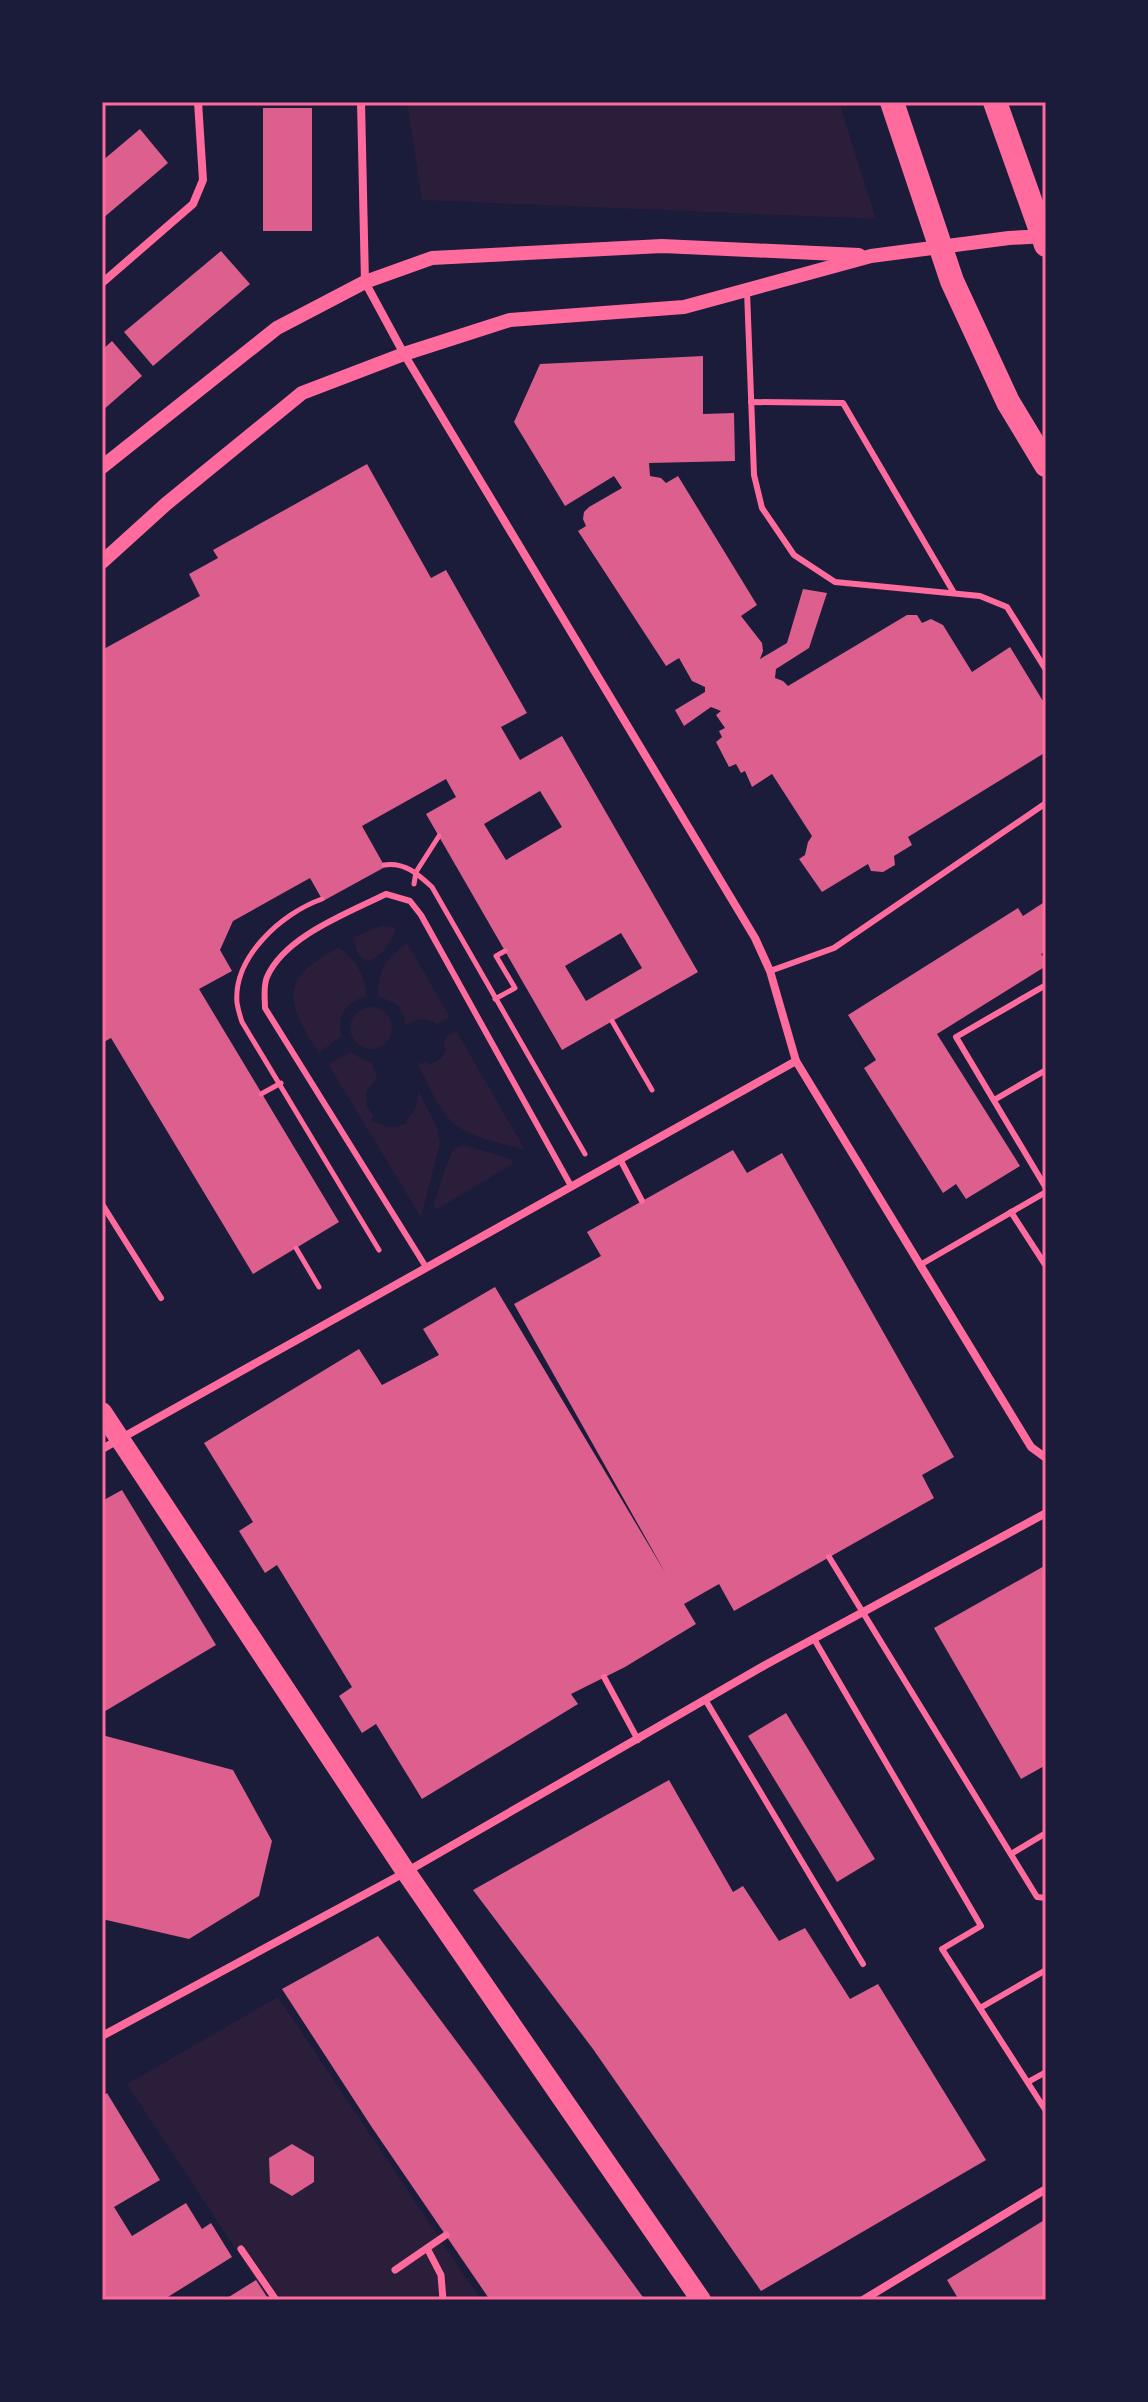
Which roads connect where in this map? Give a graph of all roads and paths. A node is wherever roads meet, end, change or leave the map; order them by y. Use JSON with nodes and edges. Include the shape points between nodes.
{"nodes":[{"id":1,"x":198,"y":102,"type":"edge"},
{"id":2,"x":361,"y":102,"type":"edge"},
{"id":3,"x":892,"y":102,"type":"edge"},
{"id":4,"x":995,"y":102,"type":"edge"},
{"id":5,"x":1046,"y":236,"type":"edge"},
{"id":6,"x":1046,"y":245,"type":"edge"},
{"id":7,"x":871,"y":256,"type":"junction"},
{"id":8,"x":365,"y":282,"type":"junction"},
{"id":9,"x":102,"y":283,"type":"edge"},
{"id":10,"x":747,"y":290,"type":"junction"},
{"id":11,"x":404,"y":354,"type":"junction"},
{"id":12,"x":751,"y":402,"type":"junction"},
{"id":13,"x":1046,"y":465,"type":"edge"},
{"id":14,"x":102,"y":467,"type":"edge"},
{"id":15,"x":102,"y":562,"type":"edge"},
{"id":16,"x":954,"y":593,"type":"junction"},
{"id":17,"x":1046,"y":670,"type":"edge"},
{"id":18,"x":1046,"y":803,"type":"edge"},
{"id":19,"x":439,"y":836,"type":"dead end"},
{"id":20,"x":384,"y":865,"type":"dead end"},
{"id":21,"x":416,"y":872,"type":"junction"},
{"id":22,"x":505,"y":951,"type":"dead end"},
{"id":23,"x":770,"y":971,"type":"junction"},
{"id":24,"x":1046,"y":985,"type":"edge"},
{"id":25,"x":497,"y":999,"type":"junction"},
{"id":26,"x":474,"y":1012,"type":"junction"},
{"id":27,"x":612,"y":1021,"type":"dead end"},
{"id":28,"x":796,"y":1061,"type":"junction"},
{"id":29,"x":1046,"y":1070,"type":"edge"},
{"id":30,"x":652,"y":1090,"type":"dead end"},
{"id":31,"x":994,"y":1100,"type":"junction"},
{"id":32,"x":620,"y":1159,"type":"junction"},
{"id":33,"x":596,"y":1172,"type":"junction"},
{"id":34,"x":571,"y":1186,"type":"junction"},
{"id":35,"x":1046,"y":1190,"type":"edge"},
{"id":36,"x":642,"y":1201,"type":"dead end"},
{"id":37,"x":102,"y":1204,"type":"edge"},
{"id":38,"x":1011,"y":1212,"type":"junction"},
{"id":39,"x":296,"y":1248,"type":"dead end"},
{"id":40,"x":920,"y":1265,"type":"junction"},
{"id":41,"x":1046,"y":1266,"type":"edge"},
{"id":42,"x":426,"y":1267,"type":"junction"},
{"id":43,"x":319,"y":1287,"type":"dead end"},
{"id":44,"x":161,"y":1298,"type":"dead end"},
{"id":45,"x":102,"y":1412,"type":"edge"},
{"id":46,"x":110,"y":1444,"type":"edge"},
{"id":47,"x":1046,"y":1458,"type":"edge"},
{"id":48,"x":1046,"y":1513,"type":"edge"},
{"id":49,"x":829,"y":1557,"type":"dead end"},
{"id":50,"x":862,"y":1613,"type":"junction"},
{"id":51,"x":814,"y":1639,"type":"junction"},
{"id":52,"x":604,"y":1677,"type":"dead end"},
{"id":53,"x":706,"y":1701,"type":"junction"},
{"id":54,"x":638,"y":1740,"type":"junction"},
{"id":55,"x":1046,"y":1833,"type":"edge"},
{"id":56,"x":1011,"y":1854,"type":"junction"},
{"id":57,"x":406,"y":1872,"type":"junction"},
{"id":58,"x":1046,"y":1898,"type":"edge"},
{"id":59,"x":863,"y":1964,"type":"dead end"},
{"id":60,"x":1046,"y":1970,"type":"edge"},
{"id":61,"x":980,"y":2008,"type":"junction"},
{"id":62,"x":102,"y":2036,"type":"edge"},
{"id":63,"x":1046,"y":2072,"type":"edge"},
{"id":64,"x":1028,"y":2082,"type":"junction"},
{"id":65,"x":1046,"y":2111,"type":"edge"},
{"id":66,"x":1046,"y":2189,"type":"edge"},
{"id":67,"x":446,"y":2235,"type":"dead end"},
{"id":68,"x":427,"y":2248,"type":"junction"},
{"id":69,"x":241,"y":2249,"type":"dead end"},
{"id":70,"x":395,"y":2270,"type":"dead end"},
{"id":71,"x":276,"y":2300,"type":"edge"},
{"id":72,"x":443,"y":2300,"type":"edge"},
{"id":73,"x":701,"y":2300,"type":"edge"},
{"id":74,"x":863,"y":2300,"type":"edge"}],
"edges":[{"from":1,"to":9,"type":"street","via":[[203,180],[193,204]]},
{"from":2,"to":8,"type":"street"},
{"from":3,"to":13,"type":"highway","via":[[952,281],[1008,402]]},
{"from":4,"to":6,"type":"highway"},
{"from":5,"to":7,"type":"street"},
{"from":7,"to":8,"type":"street","via":[[662,246],[441,257]]},
{"from":7,"to":10,"type":"street"},
{"from":8,"to":11,"type":"street"},
{"from":8,"to":14,"type":"street","via":[[277,328]]},
{"from":10,"to":11,"type":"street","via":[[684,307],[510,320]]},
{"from":10,"to":12,"type":"lane"},
{"from":11,"to":15,"type":"street","via":[[302,393]]},
{"from":11,"to":23,"type":"street"},
{"from":12,"to":16,"type":"lane","via":[[843,403]]},
{"from":12,"to":16,"type":"lane","via":[[754,475],[762,508],[794,555],[835,582]]},
{"from":16,"to":17,"type":"lane","via":[[1007,607]]},
{"from":18,"to":23,"type":"lane","via":[[834,948]]},
{"from":19,"to":21,"type":"path"},
{"from":20,"to":21,"type":"path"},
{"from":21,"to":25,"type":"path","via":[[442,902]]},
{"from":22,"to":25,"type":"path","via":[[496,956],[515,988]]},
{"from":23,"to":28,"type":"street"},
{"from":24,"to":31,"type":"lane","via":[[956,1037]]},
{"from":25,"to":26,"type":"path"},
{"from":25,"to":33,"type":"path"},
{"from":26,"to":34,"type":"lane"},
{"from":26,"to":42,"type":"lane","via":[[421,915],[410,901],[386,894],[302,938],[277,959],[266,979],[265,1008]]},
{"from":27,"to":30,"type":"path"},
{"from":28,"to":32,"type":"street"},
{"from":28,"to":40,"type":"street"},
{"from":29,"to":31,"type":"lane"},
{"from":31,"to":35,"type":"lane"},
{"from":32,"to":33,"type":"street"},
{"from":32,"to":36,"type":"lane"},
{"from":33,"to":34,"type":"street"},
{"from":34,"to":42,"type":"street"},
{"from":35,"to":38,"type":"lane"},
{"from":37,"to":44,"type":"lane"},
{"from":38,"to":40,"type":"lane"},
{"from":38,"to":41,"type":"lane"},
{"from":39,"to":43,"type":"path"},
{"from":40,"to":47,"type":"street","via":[[1031,1447]]},
{"from":42,"to":46,"type":"street"},
{"from":45,"to":46,"type":"main road"},
{"from":46,"to":57,"type":"main road"},
{"from":48,"to":50,"type":"street"},
{"from":49,"to":50,"type":"lane"},
{"from":50,"to":51,"type":"street"},
{"from":50,"to":56,"type":"lane"},
{"from":51,"to":53,"type":"street"},
{"from":51,"to":61,"type":"lane","via":[[981,1926],[942,1949]]},
{"from":52,"to":54,"type":"lane"},
{"from":53,"to":54,"type":"street"},
{"from":53,"to":59,"type":"lane"},
{"from":54,"to":57,"type":"street"},
{"from":55,"to":56,"type":"lane"},
{"from":56,"to":58,"type":"lane","via":[[1037,1897]]},
{"from":57,"to":62,"type":"street"},
{"from":57,"to":73,"type":"main road"},
{"from":60,"to":61,"type":"lane"},
{"from":61,"to":64,"type":"lane"},
{"from":63,"to":64,"type":"lane"},
{"from":64,"to":65,"type":"lane"},
{"from":66,"to":74,"type":"street"},
{"from":67,"to":68,"type":"street"},
{"from":68,"to":70,"type":"street"},
{"from":68,"to":72,"type":"street","via":[[441,2275]]},
{"from":69,"to":71,"type":"street"}]}
